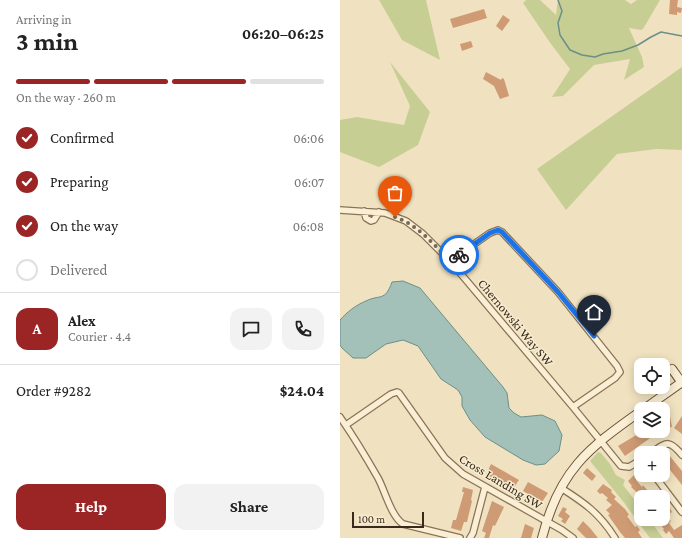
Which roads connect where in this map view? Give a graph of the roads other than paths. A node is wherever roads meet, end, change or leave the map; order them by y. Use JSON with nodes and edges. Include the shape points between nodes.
{"nodes":[{"id":1,"x":340,"y":210,"type":"edge"},
{"id":2,"x":364,"y":211,"type":"junction"},
{"id":3,"x":379,"y":212,"type":"junction"},
{"id":4,"x":450,"y":261,"type":"junction"},
{"id":5,"x":672,"y":369,"type":"dead end"},
{"id":6,"x":682,"y":382,"type":"edge"},
{"id":7,"x":654,"y":402,"type":"edge"},
{"id":8,"x":573,"y":407,"type":"junction"},
{"id":9,"x":634,"y":416,"type":"edge"},
{"id":10,"x":340,"y":417,"type":"edge"},
{"id":11,"x":346,"y":426,"type":"junction"},
{"id":12,"x":600,"y":441,"type":"junction"},
{"id":13,"x":662,"y":446,"type":"edge"},
{"id":14,"x":682,"y":455,"type":"edge"},
{"id":15,"x":634,"y":464,"type":"edge"},
{"id":16,"x":659,"y":482,"type":"edge"},
{"id":17,"x":485,"y":487,"type":"junction"},
{"id":18,"x":561,"y":488,"type":"junction"},
{"id":19,"x":682,"y":512,"type":"edge"},
{"id":20,"x":546,"y":522,"type":"junction"},
{"id":21,"x":460,"y":538,"type":"edge"},
{"id":22,"x":470,"y":538,"type":"edge"},
{"id":23,"x":542,"y":538,"type":"edge"},
{"id":24,"x":573,"y":538,"type":"edge"},
{"id":25,"x":615,"y":538,"type":"edge"}],
"edges":[{"from":1,"to":2,"type":"street","name":"Chernowski Way SW"},
{"from":2,"to":3,"type":"street","name":"Chernowski Way SW"},
{"from":2,"to":3,"type":"street","via":[[366,218],[371,221]]},
{"from":3,"to":4,"type":"street","name":"Chernowski Way SW","via":[[406,221],[424,234]]},
{"from":4,"to":8,"type":"street","name":"Chernowski Way SW"},
{"from":4,"to":8,"type":"street","via":[[498,230],[558,292],[619,369],[615,378]]},
{"from":5,"to":6,"type":"street"},
{"from":6,"to":7,"type":"street"},
{"from":8,"to":12,"type":"street","name":"Chernowski Way SW"},
{"from":9,"to":12,"type":"street"},
{"from":10,"to":11,"type":"street"},
{"from":11,"to":17,"type":"street","name":"Cross Landing SW","via":[[397,392],[450,463]]},
{"from":11,"to":21,"type":"street","via":[[378,478],[398,520],[403,524]]},
{"from":12,"to":15,"type":"street","name":"Chernowski Way SW","via":[[621,466],[629,467]]},
{"from":12,"to":18,"type":"street","via":[[582,457]]},
{"from":13,"to":14,"type":"street","via":[[666,443],[674,446]]},
{"from":16,"to":19,"type":"street"},
{"from":17,"to":20,"type":"street","name":"Cross Landing SW"},
{"from":17,"to":22,"type":"street"},
{"from":18,"to":20,"type":"street"},
{"from":18,"to":25,"type":"street","via":[[596,513]]},
{"from":20,"to":23,"type":"street"},
{"from":20,"to":24,"type":"street","name":"Cross Landing SW"}]}
